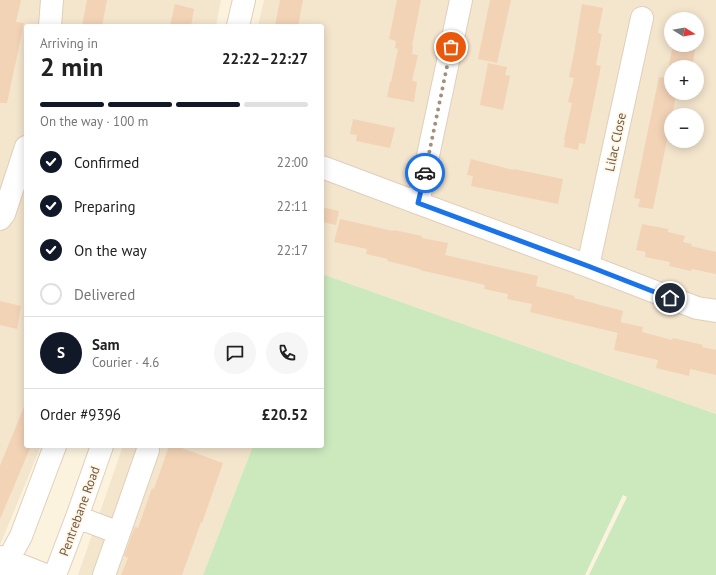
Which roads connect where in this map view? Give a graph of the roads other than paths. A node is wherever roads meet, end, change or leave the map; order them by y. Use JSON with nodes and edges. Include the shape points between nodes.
{"nodes":[{"id":1,"x":52,"y":0,"type":"edge"},
{"id":2,"x":244,"y":0,"type":"edge"},
{"id":3,"x":461,"y":0,"type":"edge"},
{"id":4,"x":642,"y":18,"type":"dead end"},
{"id":5,"x":50,"y":24,"type":"edge"},
{"id":6,"x":238,"y":24,"type":"edge"},
{"id":7,"x":24,"y":153,"type":"edge"},
{"id":8,"x":324,"y":168,"type":"edge"},
{"id":9,"x":418,"y":203,"type":"junction"},
{"id":10,"x":0,"y":219,"type":"edge"},
{"id":11,"x":588,"y":266,"type":"junction"},
{"id":12,"x":716,"y":311,"type":"edge"},
{"id":13,"x":54,"y":448,"type":"edge"},
{"id":14,"x":101,"y":448,"type":"edge"},
{"id":15,"x":148,"y":450,"type":"dead end"},
{"id":16,"x":77,"y":518,"type":"junction"},
{"id":17,"x":119,"y":533,"type":"junction"},
{"id":18,"x":3,"y":564,"type":"edge"},
{"id":19,"x":45,"y":575,"type":"edge"},
{"id":20,"x":55,"y":575,"type":"edge"},
{"id":21,"x":104,"y":575,"type":"edge"}],
"edges":[{"from":1,"to":5,"type":"street"},
{"from":2,"to":6,"type":"street"},
{"from":3,"to":9,"type":"street"},
{"from":4,"to":11,"type":"street","name":"Lilac Close"},
{"from":7,"to":10,"type":"street","via":[[4,214]]},
{"from":8,"to":9,"type":"street"},
{"from":9,"to":11,"type":"street"},
{"from":11,"to":12,"type":"street","via":[[697,308]]},
{"from":13,"to":18,"type":"street","via":[[20,536]]},
{"from":14,"to":16,"type":"street","name":"Pentrebane Road"},
{"from":15,"to":17,"type":"street"},
{"from":16,"to":17,"type":"street"},
{"from":16,"to":20,"type":"street","name":"Pentrebane Road"},
{"from":17,"to":21,"type":"street"},
{"from":18,"to":19,"type":"street"}]}
